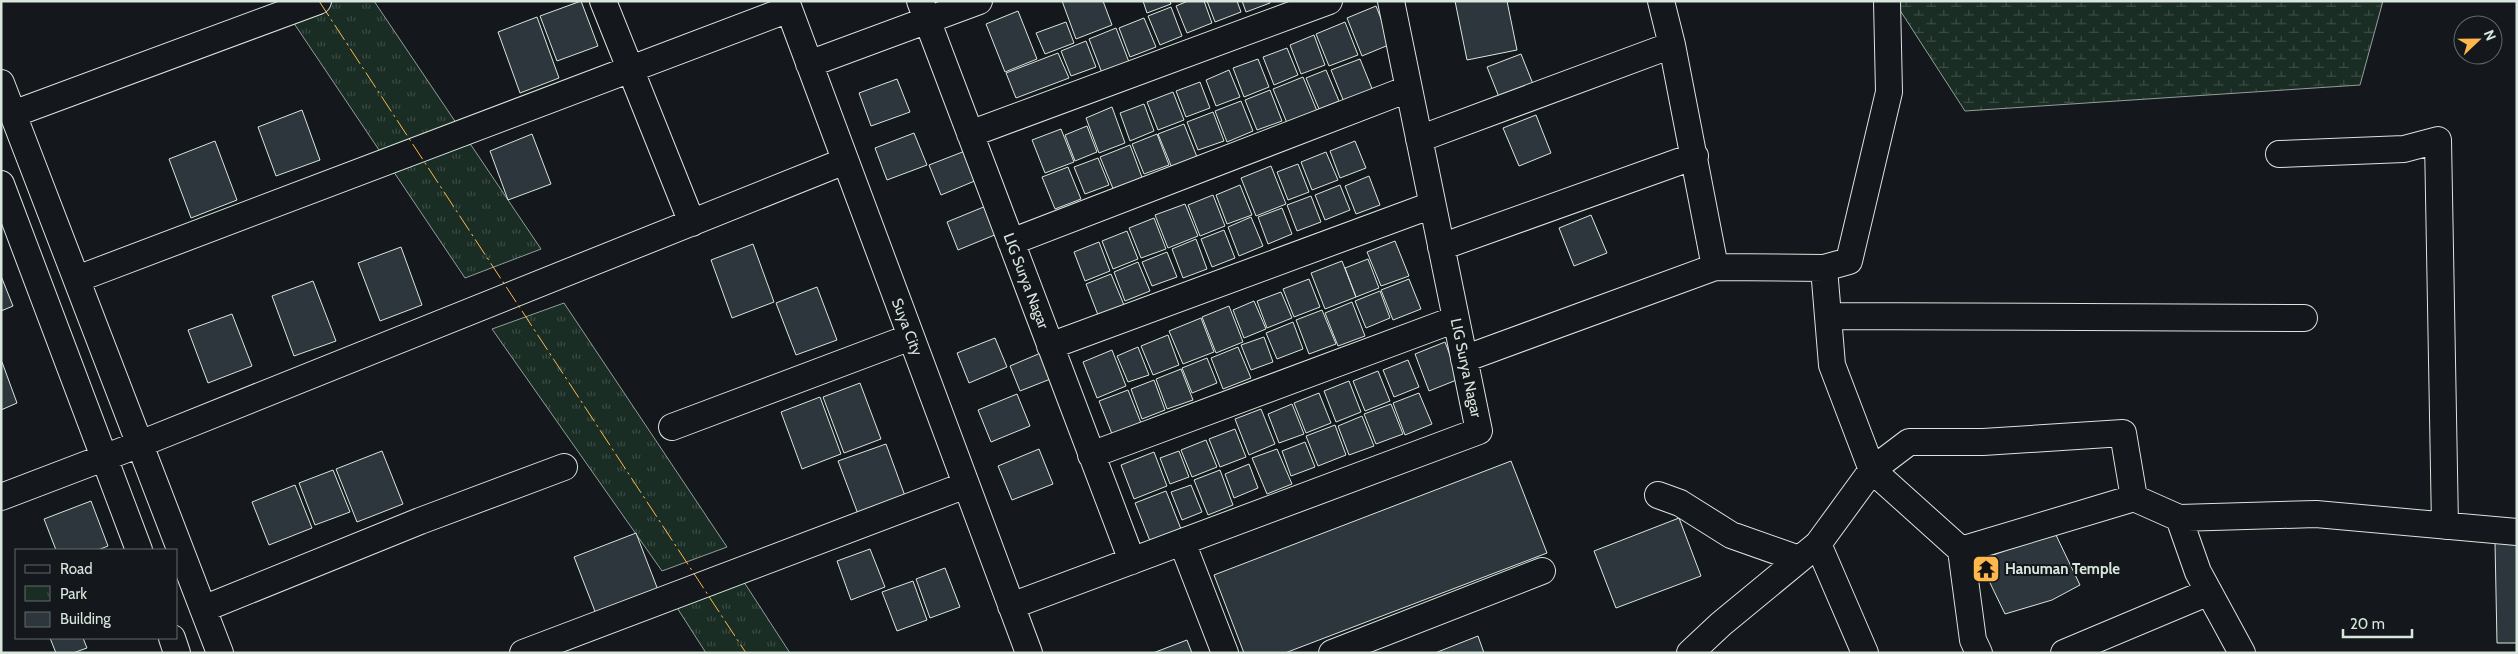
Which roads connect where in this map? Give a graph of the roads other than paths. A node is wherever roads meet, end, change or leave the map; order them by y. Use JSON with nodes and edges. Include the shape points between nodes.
{"nodes":[{"id":1,"x":318,"y":1,"type":"edge"},
{"id":2,"x":602,"y":1,"type":"edge"},
{"id":3,"x":979,"y":1,"type":"edge"},
{"id":4,"x":1329,"y":1,"type":"edge"},
{"id":5,"x":1392,"y":1,"type":"edge"},
{"id":6,"x":1661,"y":1,"type":"edge"},
{"id":7,"x":1887,"y":1,"type":"edge"},
{"id":8,"x":787,"y":5,"type":"edge"},
{"id":9,"x":923,"y":11,"type":"edge"},
{"id":10,"x":1672,"y":45,"type":"junction"},
{"id":11,"x":810,"y":64,"type":"junction"},
{"id":12,"x":631,"y":71,"type":"junction"},
{"id":13,"x":1,"y":83,"type":"edge"},
{"id":14,"x":1408,"y":89,"type":"junction"},
{"id":15,"x":13,"y":114,"type":"junction"},
{"id":16,"x":970,"y":134,"type":"junction"},
{"id":17,"x":1418,"y":140,"type":"junction"},
{"id":18,"x":2279,"y":154,"type":"dead end"},
{"id":19,"x":1694,"y":156,"type":"junction"},
{"id":20,"x":845,"y":161,"type":"junction"},
{"id":21,"x":1,"y":184,"type":"edge"},
{"id":22,"x":1432,"y":205,"type":"junction"},
{"id":23,"x":692,"y":223,"type":"junction"},
{"id":24,"x":1011,"y":242,"type":"junction"},
{"id":25,"x":1441,"y":247,"type":"junction"},
{"id":26,"x":1715,"y":267,"type":"junction"},
{"id":27,"x":1824,"y":268,"type":"junction"},
{"id":28,"x":77,"y":279,"type":"junction"},
{"id":29,"x":1828,"y":316,"type":"junction"},
{"id":30,"x":1456,"y":318,"type":"junction"},
{"id":31,"x":2304,"y":318,"type":"dead end"},
{"id":32,"x":911,"y":337,"type":"junction"},
{"id":33,"x":1050,"y":346,"type":"junction"},
{"id":34,"x":1464,"y":359,"type":"junction"},
{"id":35,"x":672,"y":426,"type":"dead end"},
{"id":36,"x":140,"y":444,"type":"junction"},
{"id":37,"x":1092,"y":455,"type":"junction"},
{"id":38,"x":104,"y":458,"type":"junction"},
{"id":39,"x":564,"y":467,"type":"dead end"},
{"id":40,"x":1872,"y":470,"type":"junction"},
{"id":41,"x":966,"y":485,"type":"junction"},
{"id":42,"x":1658,"y":495,"type":"dead end"},
{"id":43,"x":1,"y":497,"type":"edge"},
{"id":44,"x":2134,"y":498,"type":"junction"},
{"id":45,"x":2180,"y":518,"type":"junction"},
{"id":46,"x":2445,"y":526,"type":"junction"},
{"id":47,"x":2517,"y":532,"type":"edge"},
{"id":48,"x":1182,"y":542,"type":"junction"},
{"id":49,"x":139,"y":549,"type":"edge"},
{"id":50,"x":1961,"y":550,"type":"junction"},
{"id":51,"x":1809,"y":552,"type":"junction"},
{"id":52,"x":1132,"y":561,"type":"junction"},
{"id":53,"x":1542,"y":571,"type":"dead end"},
{"id":54,"x":2209,"y":592,"type":"junction"},
{"id":55,"x":1011,"y":606,"type":"junction"},
{"id":56,"x":203,"y":609,"type":"junction"},
{"id":57,"x":172,"y":639,"type":"edge"},
{"id":58,"x":177,"y":653,"type":"edge"},
{"id":59,"x":220,"y":653,"type":"edge"},
{"id":60,"x":523,"y":653,"type":"edge"},
{"id":61,"x":1029,"y":653,"type":"edge"},
{"id":62,"x":1225,"y":653,"type":"edge"},
{"id":63,"x":1332,"y":653,"type":"edge"},
{"id":64,"x":1690,"y":653,"type":"edge"},
{"id":65,"x":1865,"y":653,"type":"edge"},
{"id":66,"x":1979,"y":653,"type":"edge"},
{"id":67,"x":2064,"y":653,"type":"edge"},
{"id":68,"x":2242,"y":653,"type":"edge"}],
"edges":[{"from":1,"to":15,"type":"street"},
{"from":2,"to":12,"type":"street"},
{"from":3,"to":9,"type":"street"},
{"from":4,"to":16,"type":"street"},
{"from":5,"to":14,"type":"street","name":"LIG Surya Nagar"},
{"from":6,"to":10,"type":"street"},
{"from":7,"to":27,"type":"street","via":[[1889,92],[1848,261]]},
{"from":8,"to":11,"type":"street","name":"Suya City"},
{"from":8,"to":12,"type":"street"},
{"from":9,"to":11,"type":"street"},
{"from":9,"to":16,"type":"street","name":"LIG Surya Nagar"},
{"from":10,"to":17,"type":"street"},
{"from":10,"to":19,"type":"street"},
{"from":11,"to":20,"type":"street","name":"Suya City"},
{"from":12,"to":23,"type":"street"},
{"from":12,"to":28,"type":"street"},
{"from":13,"to":15,"type":"street"},
{"from":14,"to":17,"type":"street","name":"LIG Surya Nagar"},
{"from":14,"to":24,"type":"street"},
{"from":15,"to":28,"type":"street"},
{"from":16,"to":24,"type":"street","name":"LIG Surya Nagar"},
{"from":17,"to":22,"type":"street","name":"LIG Surya Nagar"},
{"from":18,"to":46,"type":"street","via":[[2404,150],[2438,140]]},
{"from":19,"to":25,"type":"street"},
{"from":19,"to":26,"type":"street"},
{"from":20,"to":23,"type":"street"},
{"from":20,"to":32,"type":"street","name":"Suya City"},
{"from":21,"to":38,"type":"street"},
{"from":22,"to":25,"type":"street","name":"LIG Surya Nagar"},
{"from":22,"to":33,"type":"street"},
{"from":23,"to":36,"type":"street"},
{"from":24,"to":33,"type":"street","name":"LIG Surya Nagar"},
{"from":25,"to":30,"type":"street","name":"LIG Surya Nagar"},
{"from":26,"to":27,"type":"street"},
{"from":26,"to":34,"type":"street"},
{"from":27,"to":29,"type":"street"},
{"from":28,"to":36,"type":"street"},
{"from":29,"to":31,"type":"street"},
{"from":29,"to":40,"type":"street","via":[[1832,365]]},
{"from":30,"to":34,"type":"street","name":"LIG Surya Nagar"},
{"from":30,"to":37,"type":"street"},
{"from":32,"to":35,"type":"street"},
{"from":32,"to":41,"type":"street","name":"Suya City"},
{"from":33,"to":37,"type":"street","name":"LIG Surya Nagar"},
{"from":34,"to":48,"type":"street","name":"LIG Surya Nagar","via":[[1479,431]]},
{"from":36,"to":38,"type":"street"},
{"from":36,"to":56,"type":"street"},
{"from":37,"to":52,"type":"street","name":"LIG Surya Nagar"},
{"from":38,"to":43,"type":"street"},
{"from":38,"to":49,"type":"street"},
{"from":39,"to":56,"type":"street"},
{"from":40,"to":44,"type":"street","via":[[1909,442],[1984,442],[2122,432]]},
{"from":40,"to":50,"type":"street"},
{"from":40,"to":51,"type":"street"},
{"from":41,"to":55,"type":"street","name":"Suya City"},
{"from":41,"to":60,"type":"street"},
{"from":42,"to":51,"type":"street","via":[[1680,503],[1730,535]]},
{"from":44,"to":45,"type":"street"},
{"from":44,"to":50,"type":"street"},
{"from":45,"to":46,"type":"street","via":[[2316,514]]},
{"from":45,"to":54,"type":"street","via":[[2198,572]]},
{"from":46,"to":47,"type":"street"},
{"from":48,"to":52,"type":"street","name":"LIG Surya Nagar"},
{"from":48,"to":62,"type":"street"},
{"from":50,"to":66,"type":"street","via":[[1973,640]]},
{"from":51,"to":64,"type":"street"},
{"from":51,"to":65,"type":"street"},
{"from":52,"to":55,"type":"street","name":"LIG Surya Nagar"},
{"from":53,"to":63,"type":"street"},
{"from":54,"to":67,"type":"street"},
{"from":54,"to":68,"type":"street"},
{"from":55,"to":61,"type":"street","name":"Suya City"},
{"from":56,"to":59,"type":"street"},
{"from":57,"to":58,"type":"street"}]}
